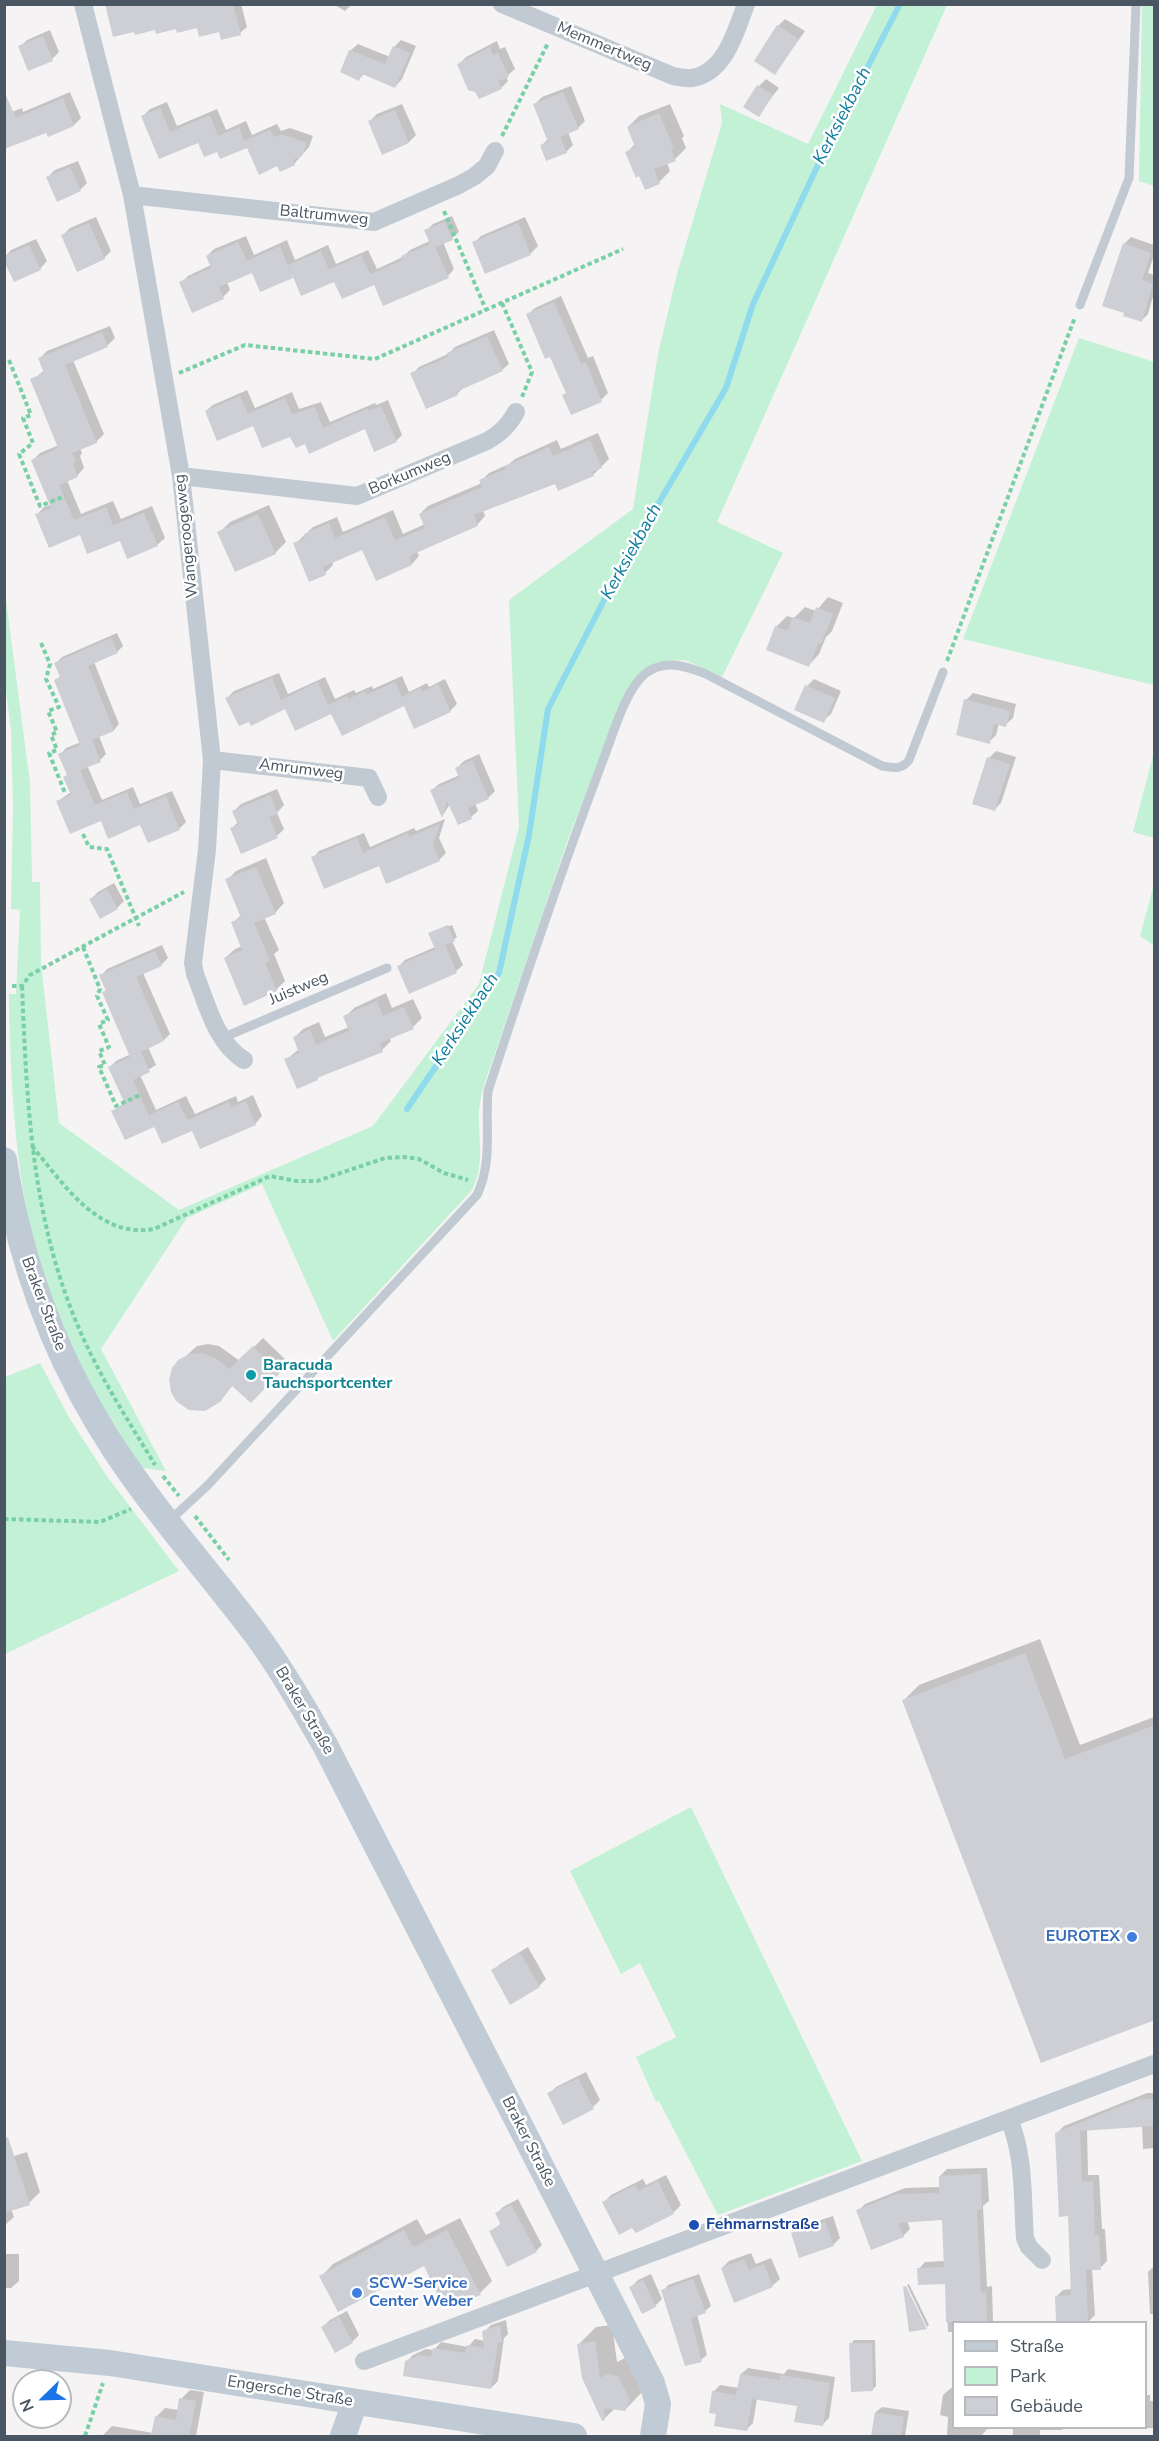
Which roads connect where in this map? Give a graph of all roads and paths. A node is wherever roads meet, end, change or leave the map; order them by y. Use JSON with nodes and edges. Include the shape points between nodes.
{"nodes":[{"id":1,"x":83,"y":4,"type":"edge"},
{"id":2,"x":502,"y":4,"type":"edge"},
{"id":3,"x":747,"y":4,"type":"edge"},
{"id":4,"x":1136,"y":4,"type":"edge"},
{"id":5,"x":557,"y":26,"type":"junction"},
{"id":6,"x":495,"y":151,"type":"joint"},
{"id":7,"x":132,"y":195,"type":"junction"},
{"id":8,"x":437,"y":195,"type":"junction"},
{"id":9,"x":623,"y":249,"type":"dead end"},
{"id":10,"x":502,"y":303,"type":"junction"},
{"id":11,"x":1080,"y":305,"type":"joint"},
{"id":12,"x":486,"y":310,"type":"junction"},
{"id":13,"x":9,"y":360,"type":"dead end"},
{"id":14,"x":165,"y":379,"type":"junction"},
{"id":15,"x":516,"y":412,"type":"joint"},
{"id":16,"x":181,"y":476,"type":"junction"},
{"id":17,"x":65,"y":496,"type":"dead end"},
{"id":18,"x":41,"y":643,"type":"dead end"},
{"id":19,"x":943,"y":672,"type":"joint"},
{"id":20,"x":212,"y":760,"type":"junction"},
{"id":21,"x":65,"y":793,"type":"dead end"},
{"id":22,"x":378,"y":797,"type":"dead end"},
{"id":23,"x":83,"y":834,"type":"dead end"},
{"id":24,"x":203,"y":882,"type":"junction"},
{"id":25,"x":135,"y":918,"type":"junction"},
{"id":26,"x":138,"y":926,"type":"dead end"},
{"id":27,"x":83,"y":946,"type":"junction"},
{"id":28,"x":387,"y":968,"type":"dead end"},
{"id":29,"x":12,"y":986,"type":"dead end"},
{"id":30,"x":22,"y":986,"type":"junction"},
{"id":31,"x":222,"y":1038,"type":"junction"},
{"id":32,"x":244,"y":1060,"type":"dead end"},
{"id":33,"x":142,"y":1094,"type":"dead end"},
{"id":34,"x":32,"y":1146,"type":"junction"},
{"id":35,"x":4,"y":1160,"type":"edge"},
{"id":36,"x":484,"y":1180,"type":"junction"},
{"id":37,"x":151,"y":1499,"type":"junction"},
{"id":38,"x":177,"y":1513,"type":"junction"},
{"id":39,"x":4,"y":1519,"type":"edge"},
{"id":40,"x":234,"y":1568,"type":"dead end"},
{"id":41,"x":1155,"y":2064,"type":"edge"},
{"id":42,"x":1009,"y":2119,"type":"junction"},
{"id":43,"x":1042,"y":2260,"type":"dead end"},
{"id":44,"x":596,"y":2276,"type":"junction"},
{"id":45,"x":4,"y":2353,"type":"edge"},
{"id":46,"x":364,"y":2361,"type":"dead end"},
{"id":47,"x":110,"y":2363,"type":"junction"},
{"id":48,"x":354,"y":2402,"type":"junction"},
{"id":49,"x":85,"y":2436,"type":"edge"},
{"id":50,"x":343,"y":2436,"type":"edge"},
{"id":51,"x":574,"y":2436,"type":"edge"},
{"id":52,"x":653,"y":2436,"type":"edge"}],
"edges":[{"from":1,"to":7,"type":"street","name":"Wangeroogeweg"},
{"from":2,"to":5,"type":"street","name":"Memmertweg"},
{"from":3,"to":5,"type":"street","name":"Memmertweg","via":[[720,61],[692,78],[673,76]]},
{"from":4,"to":11,"type":"lane","via":[[1130,178]]},
{"from":5,"to":6,"type":"path"},
{"from":6,"to":8,"type":"street","name":"Baltrumweg","via":[[487,166],[475,176]]},
{"from":7,"to":8,"type":"street","name":"Baltrumweg","via":[[374,222]]},
{"from":7,"to":14,"type":"street","name":"Wangeroogeweg"},
{"from":8,"to":12,"type":"path"},
{"from":9,"to":10,"type":"path"},
{"from":10,"to":12,"type":"path"},
{"from":10,"to":15,"type":"path","via":[[532,372]]},
{"from":11,"to":19,"type":"path"},
{"from":12,"to":14,"type":"path","via":[[375,358],[245,345]]},
{"from":13,"to":17,"type":"path","via":[[31,415],[23,418],[33,443],[19,454],[40,506]]},
{"from":14,"to":16,"type":"street","name":"Wangeroogeweg"},
{"from":15,"to":16,"type":"street","name":"Borkumweg","via":[[500,434],[487,441],[357,496]]},
{"from":16,"to":20,"type":"street","name":"Wangeroogeweg"},
{"from":18,"to":21,"type":"path","via":[[50,664],[46,679],[59,707],[48,711],[57,732],[51,735],[57,750],[49,753]]},
{"from":19,"to":36,"type":"lane","via":[[909,760],[899,768],[882,766],[683,665],[666,665],[644,674],[622,712],[573,839],[488,1091],[488,1158]]},
{"from":20,"to":22,"type":"street","name":"Amrumweg","via":[[369,778]]},
{"from":20,"to":24,"type":"street","name":"Wangeroogeweg"},
{"from":23,"to":25,"type":"path","via":[[89,847],[107,849]]},
{"from":24,"to":25,"type":"path"},
{"from":24,"to":31,"type":"street","name":"Wangeroogeweg","via":[[193,963]]},
{"from":25,"to":26,"type":"path"},
{"from":25,"to":27,"type":"path"},
{"from":27,"to":30,"type":"path","via":[[30,975]]},
{"from":27,"to":33,"type":"path","via":[[108,1020],[99,1024],[109,1047],[99,1051],[105,1065],[99,1067],[116,1106]]},
{"from":28,"to":31,"type":"lane","name":"Juistweg"},
{"from":29,"to":30,"type":"path"},
{"from":30,"to":34,"type":"path","via":[[24,1071]]},
{"from":31,"to":32,"type":"street","name":"Wangeroogeweg"},
{"from":34,"to":36,"type":"path","via":[[78,1202],[121,1227],[144,1231],[262,1178],[317,1181],[385,1158],[419,1159],[444,1173],[472,1181]]},
{"from":34,"to":38,"type":"path","via":[[50,1248],[85,1342],[156,1466]]},
{"from":35,"to":37,"type":"main road","name":"Braker Straße","via":[[25,1259],[48,1322],[93,1414]]},
{"from":36,"to":38,"type":"lane","via":[[461,1214]]},
{"from":37,"to":38,"type":"main road","name":"Braker Straße"},
{"from":37,"to":39,"type":"path","via":[[100,1522]]},
{"from":38,"to":40,"type":"path"},
{"from":38,"to":44,"type":"main road","name":"Braker Straße","via":[[313,1724]]},
{"from":41,"to":42,"type":"street"},
{"from":42,"to":43,"type":"street","via":[[1021,2159],[1025,2238]]},
{"from":42,"to":44,"type":"street"},
{"from":44,"to":46,"type":"street"},
{"from":44,"to":52,"type":"main road","name":"Braker Straße","via":[[656,2394]]},
{"from":45,"to":47,"type":"main road","name":"Engersche Straße"},
{"from":47,"to":48,"type":"main road","name":"Engersche Straße"},
{"from":47,"to":49,"type":"path"},
{"from":48,"to":50,"type":"main road"},
{"from":48,"to":51,"type":"main road","name":"Engersche Straße"}]}
